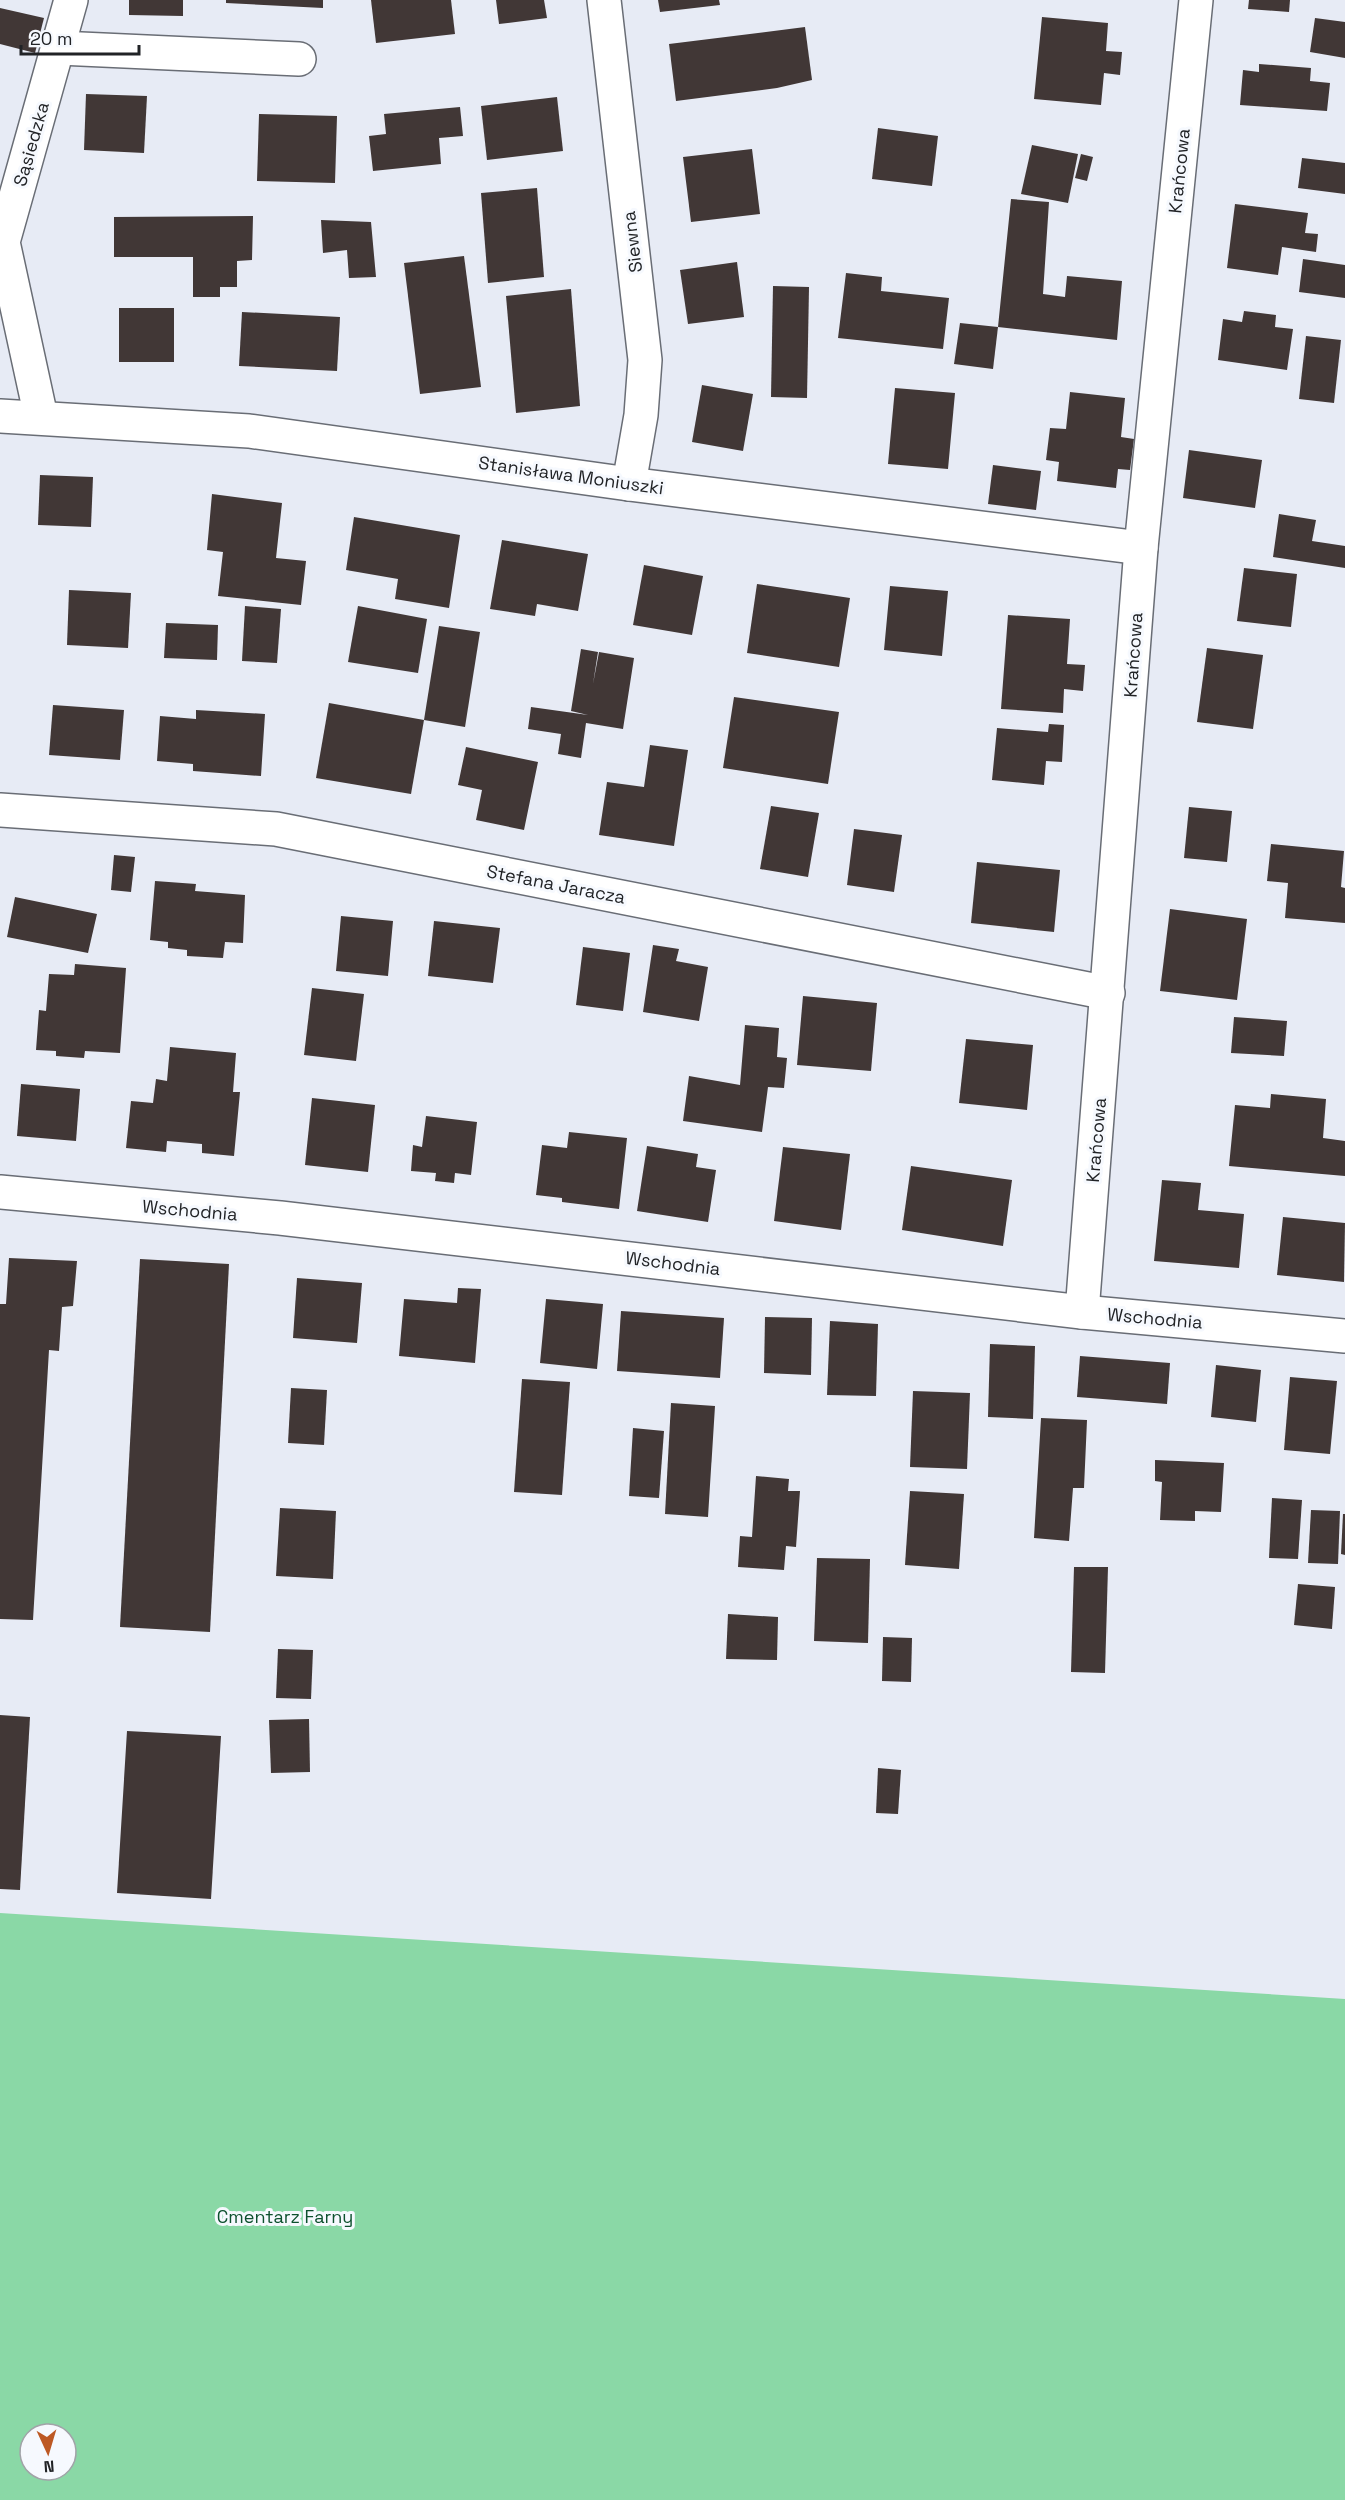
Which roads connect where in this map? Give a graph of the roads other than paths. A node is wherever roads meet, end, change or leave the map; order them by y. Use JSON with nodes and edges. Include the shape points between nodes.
{"nodes":[{"id":1,"x":71,"y":0,"type":"edge"},
{"id":2,"x":604,"y":0,"type":"edge"},
{"id":3,"x":1196,"y":0,"type":"edge"},
{"id":4,"x":59,"y":48,"type":"junction"},
{"id":5,"x":299,"y":58,"type":"dead end"},
{"id":6,"x":0,"y":416,"type":"edge"},
{"id":7,"x":41,"y":417,"type":"junction"},
{"id":8,"x":629,"y":484,"type":"junction"},
{"id":9,"x":1141,"y":548,"type":"junction"},
{"id":10,"x":0,"y":810,"type":"edge"},
{"id":11,"x":1108,"y":993,"type":"junction"},
{"id":12,"x":0,"y":1192,"type":"edge"},
{"id":13,"x":1082,"y":1312,"type":"junction"},
{"id":14,"x":1345,"y":1336,"type":"edge"}],
"edges":[{"from":1,"to":4,"type":"street","name":"Sąsiedzka"},
{"from":2,"to":8,"type":"street","name":"Siewna","via":[[645,360]]},
{"from":3,"to":9,"type":"street","name":"Krańcowa"},
{"from":4,"to":5,"type":"street"},
{"from":4,"to":7,"type":"street","name":"Sąsiedzka","via":[[3,242]]},
{"from":6,"to":7,"type":"street","name":"Stanisława Moniuszki"},
{"from":7,"to":8,"type":"street","name":"Stanisława Moniuszki","via":[[249,431]]},
{"from":8,"to":9,"type":"street","name":"Stanisława Moniuszki"},
{"from":9,"to":11,"type":"street","name":"Krańcowa"},
{"from":10,"to":11,"type":"street","name":"Stefana Jaracza","via":[[276,829]]},
{"from":11,"to":13,"type":"street","name":"Krańcowa"},
{"from":12,"to":13,"type":"street","name":"Wschodnia","via":[[280,1218]]},
{"from":13,"to":14,"type":"street","name":"Wschodnia"}]}
